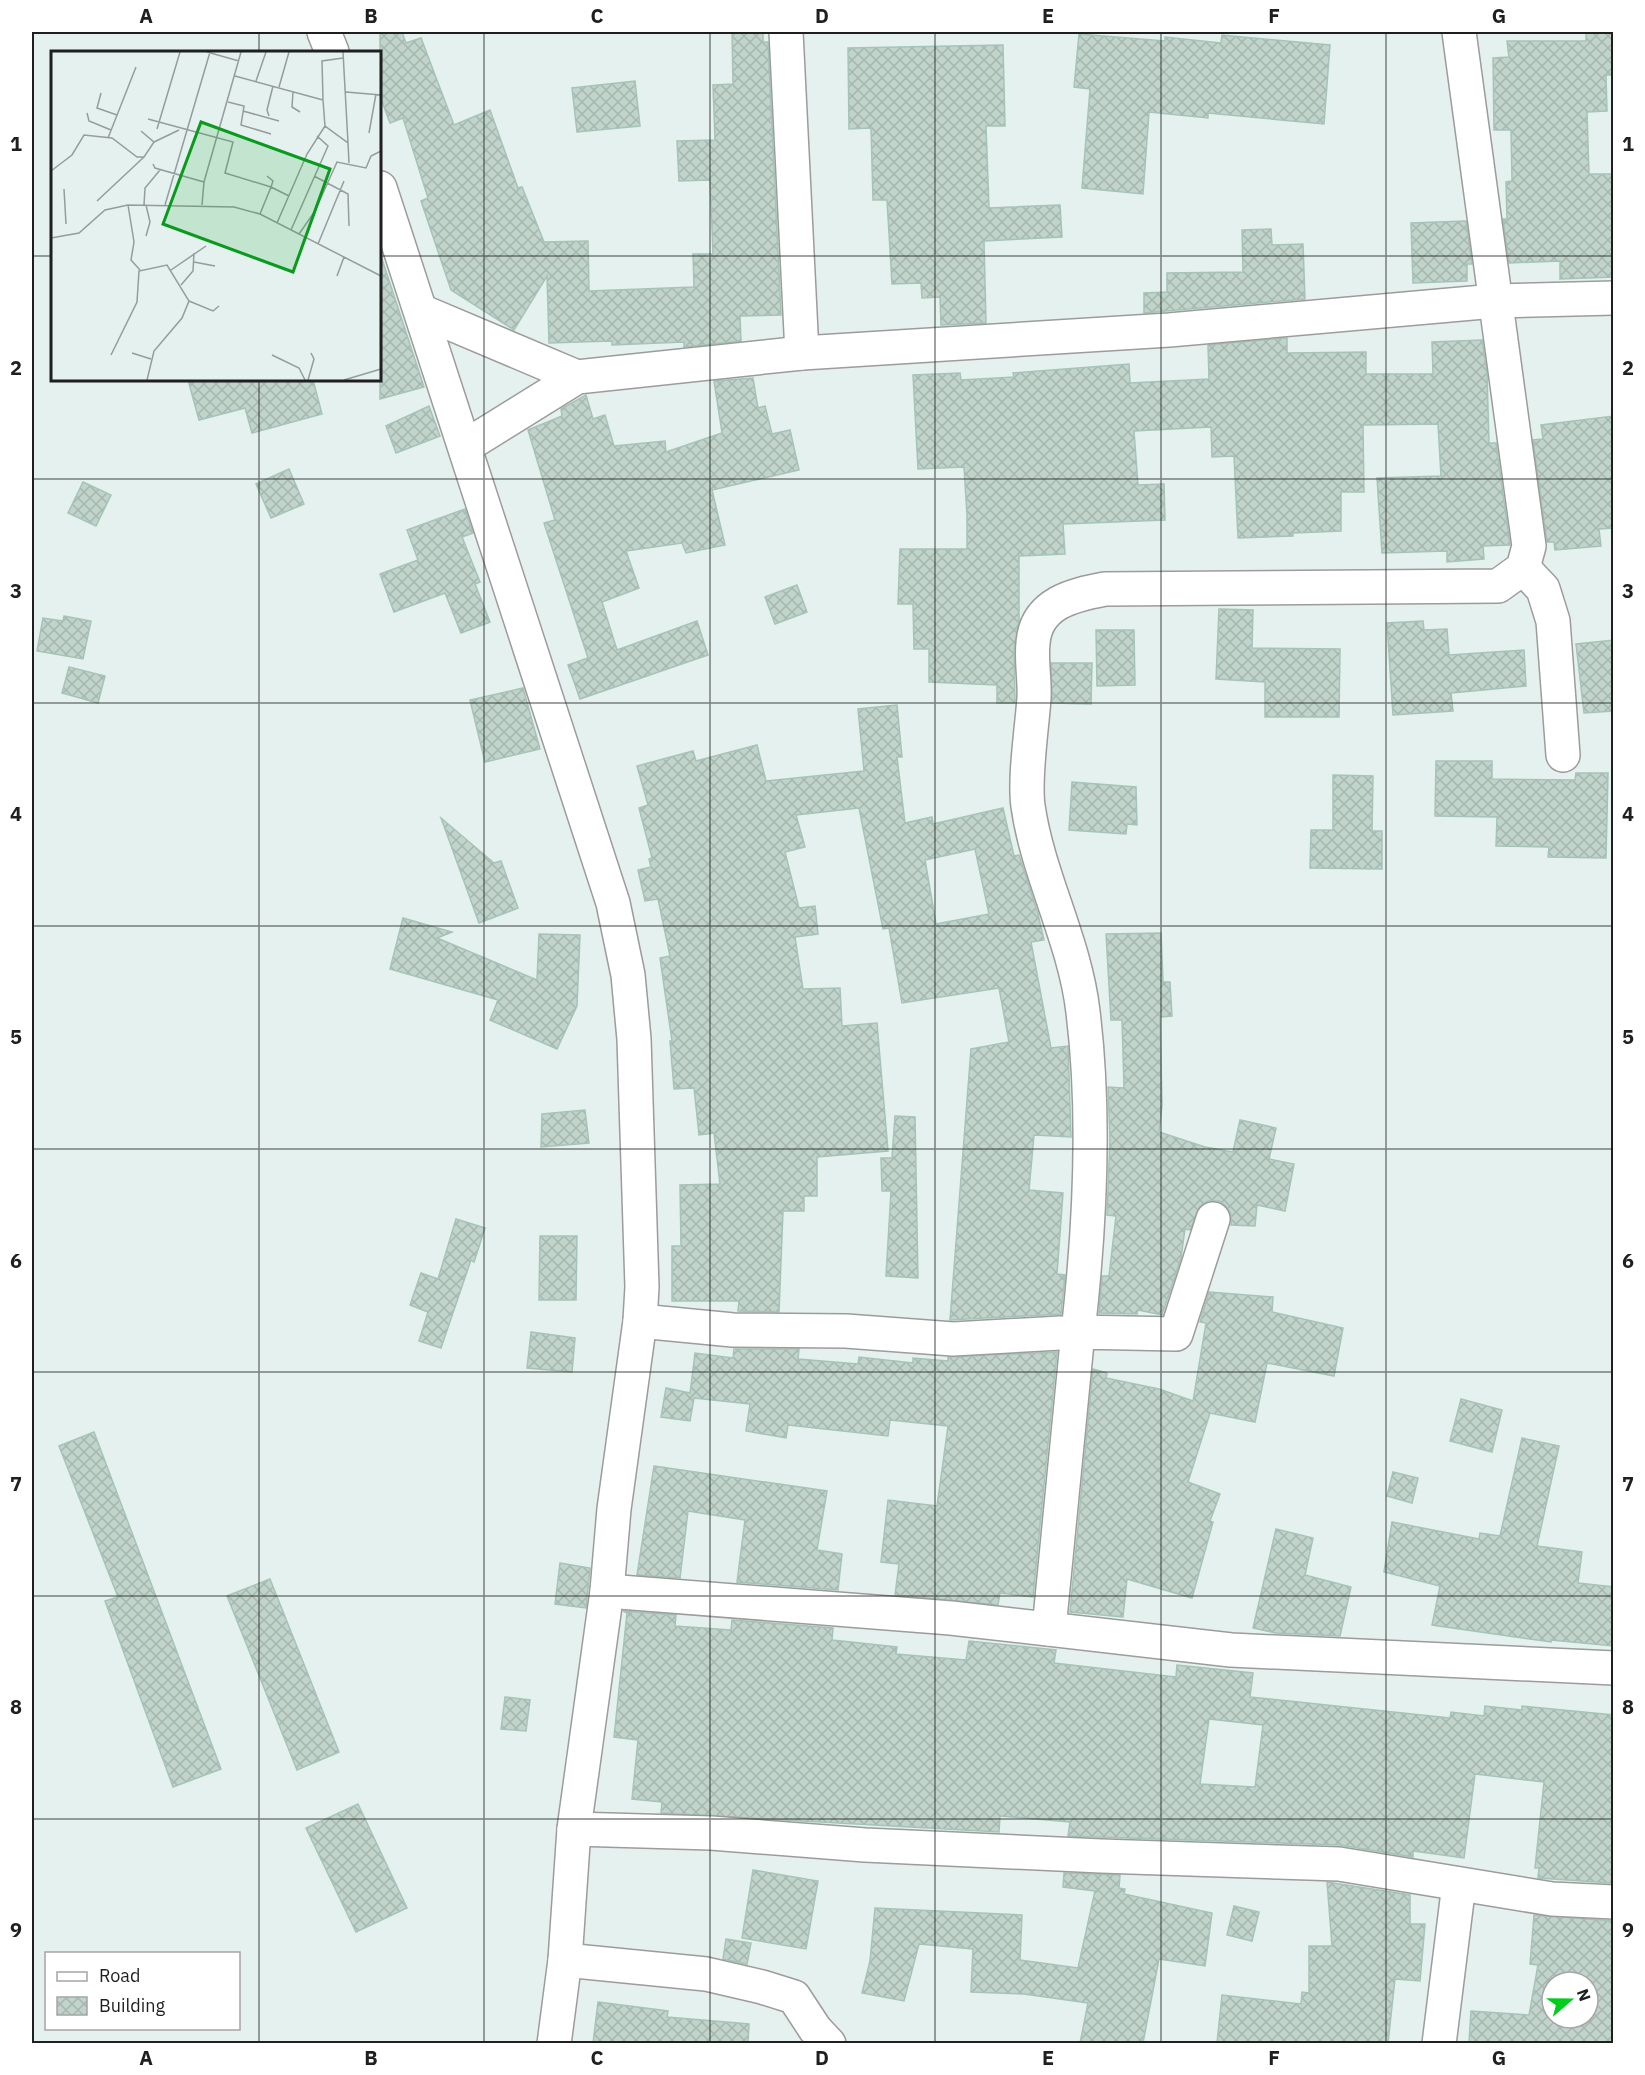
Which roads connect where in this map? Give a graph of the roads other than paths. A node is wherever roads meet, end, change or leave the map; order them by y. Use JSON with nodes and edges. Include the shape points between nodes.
{"nodes":[{"id":1,"x":324,"y":32,"type":"edge"},
{"id":2,"x":786,"y":32,"type":"edge"},
{"id":3,"x":1459,"y":32,"type":"edge"},
{"id":4,"x":332,"y":51,"type":"edge"},
{"id":5,"x":381,"y":191,"type":"edge"},
{"id":6,"x":1614,"y":298,"type":"edge"},
{"id":7,"x":1495,"y":301,"type":"junction"},
{"id":8,"x":421,"y":311,"type":"junction"},
{"id":9,"x":802,"y":353,"type":"junction"},
{"id":10,"x":577,"y":377,"type":"junction"},
{"id":11,"x":465,"y":446,"type":"junction"},
{"id":12,"x":1523,"y":568,"type":"junction"},
{"id":13,"x":1563,"y":755,"type":"dead end"},
{"id":14,"x":1213,"y":1219,"type":"dead end"},
{"id":15,"x":640,"y":1321,"type":"junction"},
{"id":16,"x":1078,"y":1332,"type":"junction"},
{"id":17,"x":607,"y":1591,"type":"junction"},
{"id":18,"x":1049,"y":1629,"type":"junction"},
{"id":19,"x":1614,"y":1668,"type":"edge"},
{"id":20,"x":574,"y":1829,"type":"junction"},
{"id":21,"x":1459,"y":1884,"type":"junction"},
{"id":22,"x":1614,"y":1902,"type":"edge"},
{"id":23,"x":565,"y":1960,"type":"junction"},
{"id":24,"x":555,"y":2043,"type":"edge"},
{"id":25,"x":829,"y":2043,"type":"edge"},
{"id":26,"x":1439,"y":2043,"type":"edge"}],
"edges":[{"from":1,"to":4,"type":"street"},
{"from":2,"to":9,"type":"street"},
{"from":3,"to":7,"type":"street"},
{"from":5,"to":8,"type":"street"},
{"from":6,"to":7,"type":"street"},
{"from":7,"to":9,"type":"street","via":[[1169,330]]},
{"from":7,"to":12,"type":"street","via":[[1529,546]]},
{"from":8,"to":10,"type":"street"},
{"from":8,"to":11,"type":"street"},
{"from":9,"to":10,"type":"street"},
{"from":10,"to":11,"type":"street"},
{"from":11,"to":15,"type":"street","via":[[613,903],[628,975],[634,1051]]},
{"from":12,"to":13,"type":"street","via":[[1543,589],[1553,621]]},
{"from":12,"to":16,"type":"street","via":[[1498,586],[1105,589],[1070,596],[1042,615],[1033,642],[1028,803],[1083,1010],[1090,1094],[1086,1260]]},
{"from":14,"to":16,"type":"street","via":[[1176,1334]]},
{"from":15,"to":16,"type":"street","via":[[733,1330],[846,1331],[953,1339]]},
{"from":15,"to":17,"type":"street"},
{"from":16,"to":18,"type":"street"},
{"from":17,"to":18,"type":"street"},
{"from":17,"to":20,"type":"street"},
{"from":18,"to":19,"type":"street","via":[[1231,1650]]},
{"from":20,"to":21,"type":"street","via":[[711,1833],[1077,1855],[1339,1863]]},
{"from":20,"to":23,"type":"street"},
{"from":21,"to":22,"type":"street","via":[[1552,1899]]},
{"from":21,"to":26,"type":"street"},
{"from":23,"to":24,"type":"street"},
{"from":23,"to":25,"type":"street","via":[[706,1974],[794,1997]]}]}
